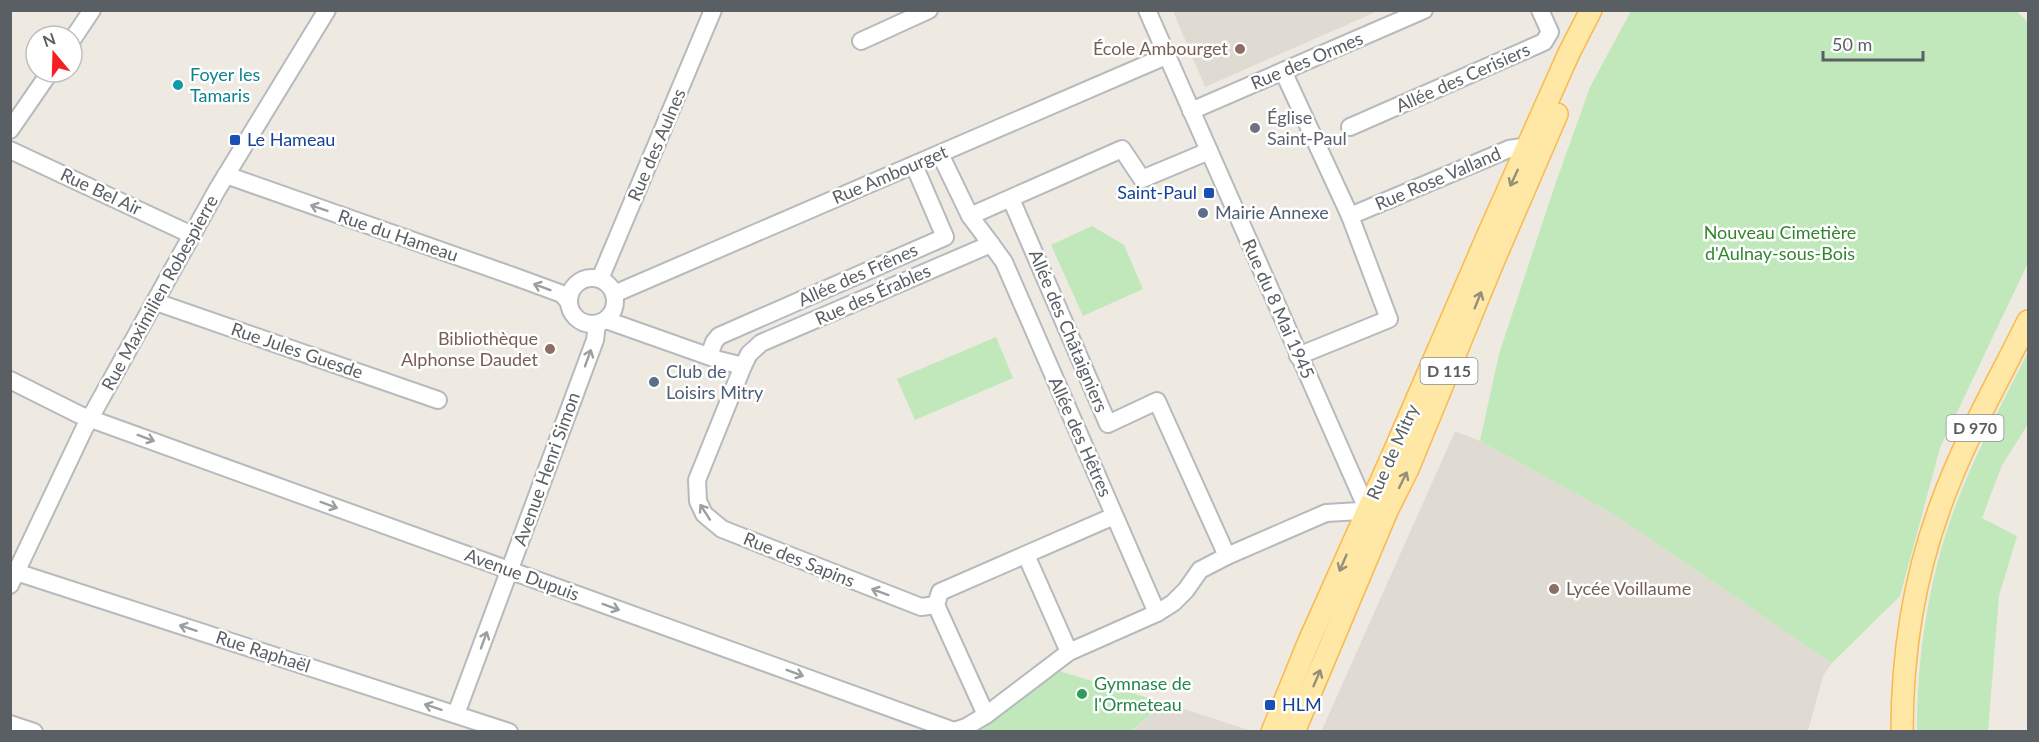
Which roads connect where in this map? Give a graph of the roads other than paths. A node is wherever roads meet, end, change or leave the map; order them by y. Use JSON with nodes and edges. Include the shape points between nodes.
{"nodes":[{"id":1,"x":92,"y":10,"type":"edge"},
{"id":2,"x":327,"y":10,"type":"edge"},
{"id":3,"x":929,"y":10,"type":"edge"},
{"id":4,"x":1147,"y":10,"type":"edge"},
{"id":5,"x":1424,"y":10,"type":"edge"},
{"id":6,"x":1540,"y":10,"type":"edge"},
{"id":7,"x":1592,"y":10,"type":"edge"},
{"id":8,"x":1605,"y":10,"type":"edge"},
{"id":9,"x":714,"y":11,"type":"edge"},
{"id":10,"x":83,"y":24,"type":"edge"},
{"id":11,"x":861,"y":41,"type":"dead end"},
{"id":12,"x":1166,"y":56,"type":"junction"},
{"id":13,"x":1283,"y":71,"type":"junction"},
{"id":14,"x":42,"y":84,"type":"edge"},
{"id":15,"x":1191,"y":111,"type":"junction"},
{"id":16,"x":1350,"y":127,"type":"dead end"},
{"id":17,"x":10,"y":130,"type":"edge"},
{"id":18,"x":1528,"y":146,"type":"junction"},
{"id":19,"x":10,"y":150,"type":"edge"},
{"id":20,"x":1209,"y":151,"type":"junction"},
{"id":21,"x":940,"y":154,"type":"junction"},
{"id":22,"x":914,"y":165,"type":"junction"},
{"id":23,"x":226,"y":175,"type":"junction"},
{"id":24,"x":1011,"y":199,"type":"junction"},
{"id":25,"x":970,"y":216,"type":"junction"},
{"id":26,"x":1350,"y":216,"type":"junction"},
{"id":27,"x":192,"y":235,"type":"junction"},
{"id":28,"x":991,"y":244,"type":"junction"},
{"id":29,"x":600,"y":279,"type":"junction"},
{"id":30,"x":614,"y":294,"type":"junction"},
{"id":31,"x":568,"y":301,"type":"junction"},
{"id":32,"x":156,"y":302,"type":"junction"},
{"id":33,"x":2028,"y":321,"type":"edge"},
{"id":34,"x":601,"y":322,"type":"junction"},
{"id":35,"x":709,"y":356,"type":"junction"},
{"id":36,"x":1299,"y":356,"type":"junction"},
{"id":37,"x":743,"y":366,"type":"junction"},
{"id":38,"x":10,"y":380,"type":"edge"},
{"id":39,"x":438,"y":400,"type":"dead end"},
{"id":40,"x":91,"y":418,"type":"junction"},
{"id":41,"x":1377,"y":510,"type":"junction"},
{"id":42,"x":1114,"y":516,"type":"junction"},
{"id":43,"x":1026,"y":555,"type":"junction"},
{"id":44,"x":1227,"y":556,"type":"junction"},
{"id":45,"x":510,"y":570,"type":"junction"},
{"id":46,"x":13,"y":577,"type":"edge"},
{"id":47,"x":936,"y":606,"type":"junction"},
{"id":48,"x":1157,"y":613,"type":"junction"},
{"id":49,"x":1069,"y":652,"type":"junction"},
{"id":50,"x":456,"y":714,"type":"junction"},
{"id":51,"x":986,"y":715,"type":"junction"},
{"id":52,"x":10,"y":724,"type":"edge"},
{"id":53,"x":953,"y":731,"type":"edge"},
{"id":54,"x":34,"y":732,"type":"edge"},
{"id":55,"x":509,"y":732,"type":"edge"},
{"id":56,"x":1272,"y":732,"type":"edge"},
{"id":57,"x":1294,"y":732,"type":"edge"},
{"id":58,"x":1902,"y":732,"type":"edge"}],
"edges":[{"from":1,"to":10,"type":"street"},
{"from":2,"to":23,"type":"street","name":"Rue Maximilien Robespierre"},
{"from":3,"to":11,"type":"street"},
{"from":4,"to":12,"type":"street","name":"Rue du 8 Mai 1945"},
{"from":5,"to":13,"type":"street","name":"Rue des Ormes"},
{"from":6,"to":16,"type":"street","name":"Allée des Cerisiers","via":[[1550,32],[1544,42]]},
{"from":7,"to":18,"type":"main road","name":"Rue de Mitry","number":"D 115"},
{"from":41,"to":8,"type":"main road","name":"Rue de Mitry","number":"D 115","one_way":true,"via":[[1408,469],[1576,67]]},
{"from":9,"to":29,"type":"street","name":"Rue des Aulnes"},
{"from":12,"to":15,"type":"street","name":"Rue du 8 Mai 1945"},
{"from":12,"to":21,"type":"street","name":"Rue Ambourget"},
{"from":13,"to":15,"type":"street","name":"Rue des Ormes"},
{"from":13,"to":26,"type":"street"},
{"from":14,"to":17,"type":"street"},
{"from":15,"to":20,"type":"street","name":"Rue du 8 Mai 1945"},
{"from":18,"to":26,"type":"street","name":"Rue Rose Valland","via":[[1509,149]]},
{"from":18,"to":41,"type":"main road","name":"Rue de Mitry","number":"D 115","one_way":true,"via":[[1393,454]]},
{"from":19,"to":27,"type":"street","name":"Rue Bel Air"},
{"from":20,"to":24,"type":"street","via":[[1142,179],[1122,149]]},
{"from":20,"to":36,"type":"street","name":"Rue du 8 Mai 1945"},
{"from":21,"to":22,"type":"street","name":"Rue Ambourget"},
{"from":21,"to":25,"type":"street"},
{"from":22,"to":30,"type":"street","name":"Rue Ambourget"},
{"from":22,"to":35,"type":"street","name":"Allée des Frênes","via":[[945,237],[719,336]]},
{"from":23,"to":27,"type":"street","name":"Rue Maximilien Robespierre"},
{"from":31,"to":23,"type":"street","name":"Rue du Hameau","one_way":true,"via":[[562,294]]},
{"from":24,"to":25,"type":"street"},
{"from":24,"to":44,"type":"street","name":"Allée des Châtaigniers","via":[[1108,424],[1157,401]]},
{"from":25,"to":28,"type":"street"},
{"from":26,"to":36,"type":"street","via":[[1389,319]]},
{"from":27,"to":32,"type":"street","name":"Rue Maximilien Robespierre"},
{"from":28,"to":37,"type":"street","name":"Rue des Érables","via":[[761,343]]},
{"from":28,"to":42,"type":"street","name":"Allée des Hêtres","via":[[1004,261]]},
{"from":29,"to":30,"type":"street"},
{"from":29,"to":31,"type":"street","via":[[579,282]]},
{"from":30,"to":34,"type":"street","via":[[614,308]]},
{"from":31,"to":34,"type":"street","via":[[569,308],[583,323]]},
{"from":32,"to":39,"type":"street","name":"Rue Jules Guesde"},
{"from":32,"to":40,"type":"street","name":"Rue Maximilien Robespierre"},
{"from":33,"to":58,"type":"main road","number":"D 970","via":[[1963,451],[1930,539],[1909,634]]},
{"from":34,"to":35,"type":"street"},
{"from":45,"to":34,"type":"street","name":"Avenue Henri Simon","one_way":true},
{"from":35,"to":37,"type":"street"},
{"from":36,"to":41,"type":"street","name":"Rue du 8 Mai 1945"},
{"from":47,"to":37,"type":"street","name":"Rue des Sapins","one_way":true,"via":[[921,607],[852,582],[722,530],[704,514],[698,501],[697,480]]},
{"from":38,"to":40,"type":"street","name":"Avenue Dupuis"},
{"from":40,"to":45,"type":"street","name":"Avenue Dupuis","one_way":true},
{"from":40,"to":46,"type":"street","name":"Rue Maximilien Robespierre"},
{"from":41,"to":44,"type":"street","via":[[1326,513]]},
{"from":41,"to":56,"type":"main road","name":"Rue de Mitry","number":"D 115","one_way":true},
{"from":57,"to":41,"type":"main road","name":"Rue de Mitry","number":"D 115","one_way":true},
{"from":42,"to":43,"type":"street"},
{"from":42,"to":48,"type":"street","name":"Allée des Hêtres"},
{"from":43,"to":47,"type":"street","via":[[940,592]]},
{"from":43,"to":49,"type":"street"},
{"from":44,"to":48,"type":"street","via":[[1200,570],[1178,599]]},
{"from":50,"to":45,"type":"street","name":"Avenue Henri Simon","one_way":true},
{"from":45,"to":53,"type":"street","name":"Avenue Dupuis","one_way":true},
{"from":50,"to":46,"type":"street","name":"Rue Raphaël","one_way":true},
{"from":47,"to":51,"type":"street"},
{"from":48,"to":49,"type":"street"},
{"from":49,"to":51,"type":"street"},
{"from":50,"to":55,"type":"street","name":"Rue Raphaël"},
{"from":51,"to":53,"type":"street"},
{"from":52,"to":54,"type":"street"}]}
